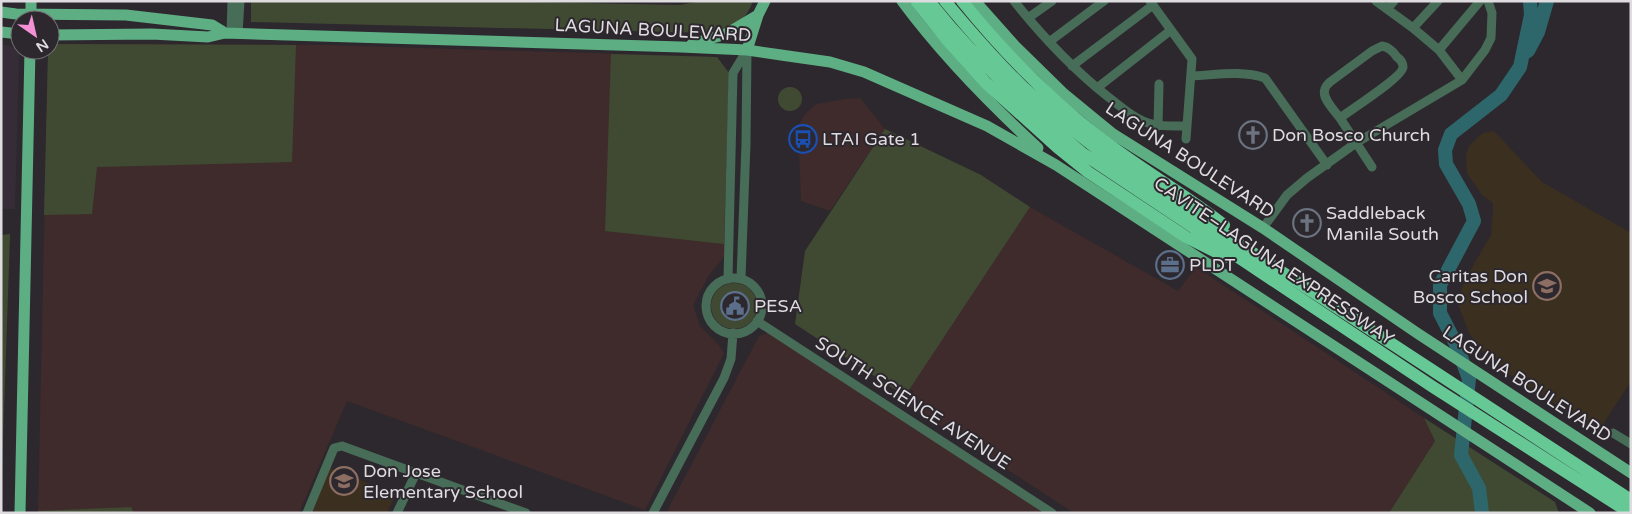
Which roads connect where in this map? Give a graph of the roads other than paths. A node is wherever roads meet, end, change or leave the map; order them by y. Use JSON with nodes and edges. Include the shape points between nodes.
{"nodes":[{"id":1,"x":232,"y":1,"type":"edge"},
{"id":2,"x":242,"y":1,"type":"edge"},
{"id":3,"x":765,"y":1,"type":"edge"},
{"id":4,"x":902,"y":1,"type":"edge"},
{"id":5,"x":916,"y":1,"type":"edge"},
{"id":6,"x":929,"y":1,"type":"edge"},
{"id":7,"x":945,"y":1,"type":"edge"},
{"id":8,"x":962,"y":1,"type":"edge"},
{"id":9,"x":974,"y":1,"type":"edge"},
{"id":10,"x":1014,"y":1,"type":"edge"},
{"id":11,"x":1052,"y":1,"type":"edge"},
{"id":12,"x":1104,"y":1,"type":"edge"},
{"id":13,"x":1376,"y":1,"type":"edge"},
{"id":14,"x":1394,"y":1,"type":"edge"},
{"id":15,"x":1438,"y":1,"type":"edge"},
{"id":16,"x":1480,"y":1,"type":"edge"},
{"id":17,"x":1488,"y":1,"type":"edge"},
{"id":18,"x":1151,"y":3,"type":"edge"},
{"id":19,"x":1387,"y":9,"type":"junction"},
{"id":20,"x":758,"y":15,"type":"junction"},
{"id":21,"x":60,"y":16,"type":"edge"},
{"id":22,"x":1028,"y":18,"type":"junction"},
{"id":23,"x":1413,"y":28,"type":"junction"},
{"id":24,"x":233,"y":30,"type":"junction"},
{"id":25,"x":1171,"y":30,"type":"junction"},
{"id":26,"x":60,"y":35,"type":"edge"},
{"id":27,"x":1049,"y":42,"type":"junction"},
{"id":28,"x":681,"y":47,"type":"junction"},
{"id":29,"x":747,"y":50,"type":"junction"},
{"id":30,"x":1439,"y":50,"type":"junction"},
{"id":31,"x":30,"y":60,"type":"edge"},
{"id":32,"x":1072,"y":66,"type":"junction"},
{"id":33,"x":1191,"y":76,"type":"junction"},
{"id":34,"x":1462,"y":80,"type":"junction"},
{"id":35,"x":1159,"y":84,"type":"dead end"},
{"id":36,"x":1097,"y":88,"type":"junction"},
{"id":37,"x":1340,"y":118,"type":"junction"},
{"id":38,"x":1158,"y":126,"type":"junction"},
{"id":39,"x":1186,"y":126,"type":"junction"},
{"id":40,"x":1186,"y":138,"type":"dead end"},
{"id":41,"x":1356,"y":143,"type":"junction"},
{"id":42,"x":1327,"y":164,"type":"junction"},
{"id":43,"x":1056,"y":165,"type":"junction"},
{"id":44,"x":1372,"y":168,"type":"dead end"},
{"id":45,"x":1263,"y":228,"type":"junction"},
{"id":46,"x":1268,"y":270,"type":"junction"},
{"id":47,"x":741,"y":278,"type":"junction"},
{"id":48,"x":728,"y":279,"type":"junction"},
{"id":49,"x":757,"y":321,"type":"junction"},
{"id":50,"x":733,"y":333,"type":"junction"},
{"id":51,"x":1614,"y":433,"type":"dead end"},
{"id":52,"x":1631,"y":444,"type":"edge"},
{"id":53,"x":416,"y":473,"type":"junction"},
{"id":54,"x":1631,"y":473,"type":"edge"},
{"id":55,"x":1631,"y":500,"type":"edge"},
{"id":56,"x":20,"y":513,"type":"edge"},
{"id":57,"x":307,"y":513,"type":"edge"},
{"id":58,"x":397,"y":513,"type":"edge"},
{"id":59,"x":526,"y":513,"type":"edge"},
{"id":60,"x":653,"y":513,"type":"edge"},
{"id":61,"x":1052,"y":513,"type":"edge"},
{"id":62,"x":1590,"y":513,"type":"edge"},
{"id":63,"x":1630,"y":513,"type":"edge"}],
"edges":[{"from":1,"to":24,"type":"street"},
{"from":2,"to":24,"type":"street","via":[[243,15]]},
{"from":3,"to":20,"type":"main road"},
{"from":4,"to":43,"type":"main road","name":"LAGUNA BOULEVARD","via":[[975,87]]},
{"from":5,"to":46,"type":"highway","via":[[986,83],[1088,172],[1186,237]]},
{"from":6,"to":46,"type":"highway","name":"CAVITE–LAGUNA EXPRESSWAY","via":[[987,68],[1041,120],[1082,153]]},
{"from":7,"to":46,"type":"highway","name":"CAVITE–LAGUNA EXPRESSWAY","via":[[1022,86],[1084,139]]},
{"from":8,"to":46,"type":"highway","via":[[1054,100],[1103,140],[1200,206]]},
{"from":9,"to":45,"type":"main road","name":"LAGUNA BOULEVARD","via":[[1063,93],[1113,134]]},
{"from":10,"to":22,"type":"street"},
{"from":11,"to":22,"type":"street"},
{"from":12,"to":27,"type":"street"},
{"from":13,"to":19,"type":"street"},
{"from":14,"to":19,"type":"street"},
{"from":15,"to":23,"type":"street"},
{"from":16,"to":30,"type":"street"},
{"from":17,"to":34,"type":"street","via":[[1492,13],[1491,38]]},
{"from":18,"to":25,"type":"street"},
{"from":18,"to":32,"type":"street"},
{"from":19,"to":23,"type":"street"},
{"from":20,"to":28,"type":"main road","via":[[726,34]]},
{"from":20,"to":29,"type":"main road"},
{"from":21,"to":24,"type":"main road","name":"LAGUNA BOULEVARD","via":[[126,15]]},
{"from":22,"to":27,"type":"street"},
{"from":23,"to":30,"type":"street"},
{"from":24,"to":26,"type":"main road","name":"LAGUNA BOULEVARD","via":[[208,37]]},
{"from":24,"to":28,"type":"main road","name":"LAGUNA BOULEVARD"},
{"from":25,"to":33,"type":"street","via":[[1192,58]]},
{"from":25,"to":36,"type":"street"},
{"from":27,"to":32,"type":"street"},
{"from":28,"to":29,"type":"main road","name":"LAGUNA BOULEVARD"},
{"from":29,"to":43,"type":"main road","name":"LAGUNA BOULEVARD","via":[[818,60],[864,72],[987,126]]},
{"from":29,"to":47,"type":"street"},
{"from":29,"to":48,"type":"street","via":[[733,73]]},
{"from":30,"to":34,"type":"street"},
{"from":31,"to":56,"type":"main road"},
{"from":32,"to":36,"type":"street"},
{"from":33,"to":39,"type":"street"},
{"from":33,"to":42,"type":"street","via":[[1244,74],[1265,78]]},
{"from":34,"to":41,"type":"street"},
{"from":35,"to":38,"type":"street"},
{"from":36,"to":38,"type":"street","via":[[1133,115]]},
{"from":37,"to":37,"type":"street","via":[[1326,99],[1325,88],[1372,51],[1382,46],[1391,49],[1401,61],[1401,72]]},
{"from":37,"to":41,"type":"street"},
{"from":38,"to":39,"type":"street"},
{"from":39,"to":40,"type":"street"},
{"from":41,"to":42,"type":"street"},
{"from":41,"to":44,"type":"street"},
{"from":42,"to":45,"type":"street","via":[[1287,195]]},
{"from":43,"to":62,"type":"main road","name":"LAGUNA BOULEVARD"},
{"from":45,"to":54,"type":"main road","name":"LAGUNA BOULEVARD"},
{"from":46,"to":55,"type":"highway","name":"CAVITE–LAGUNA EXPRESSWAY","via":[[1434,371]]},
{"from":46,"to":63,"type":"highway","name":"CAVITE–LAGUNA EXPRESSWAY","via":[[1433,387]]},
{"from":47,"to":48,"type":"street"},
{"from":47,"to":49,"type":"street","via":[[753,284],[760,295],[762,309]]},
{"from":48,"to":50,"type":"street","via":[[712,290],[707,308],[715,326]]},
{"from":49,"to":50,"type":"street","via":[[748,330]]},
{"from":49,"to":61,"type":"street","name":"SOUTH SCIENCE AVENUE"},
{"from":50,"to":60,"type":"street","via":[[731,359],[724,378]]},
{"from":51,"to":52,"type":"street"},
{"from":53,"to":57,"type":"street","via":[[342,446],[334,448]]},
{"from":53,"to":58,"type":"street"},
{"from":53,"to":59,"type":"street"}]}
